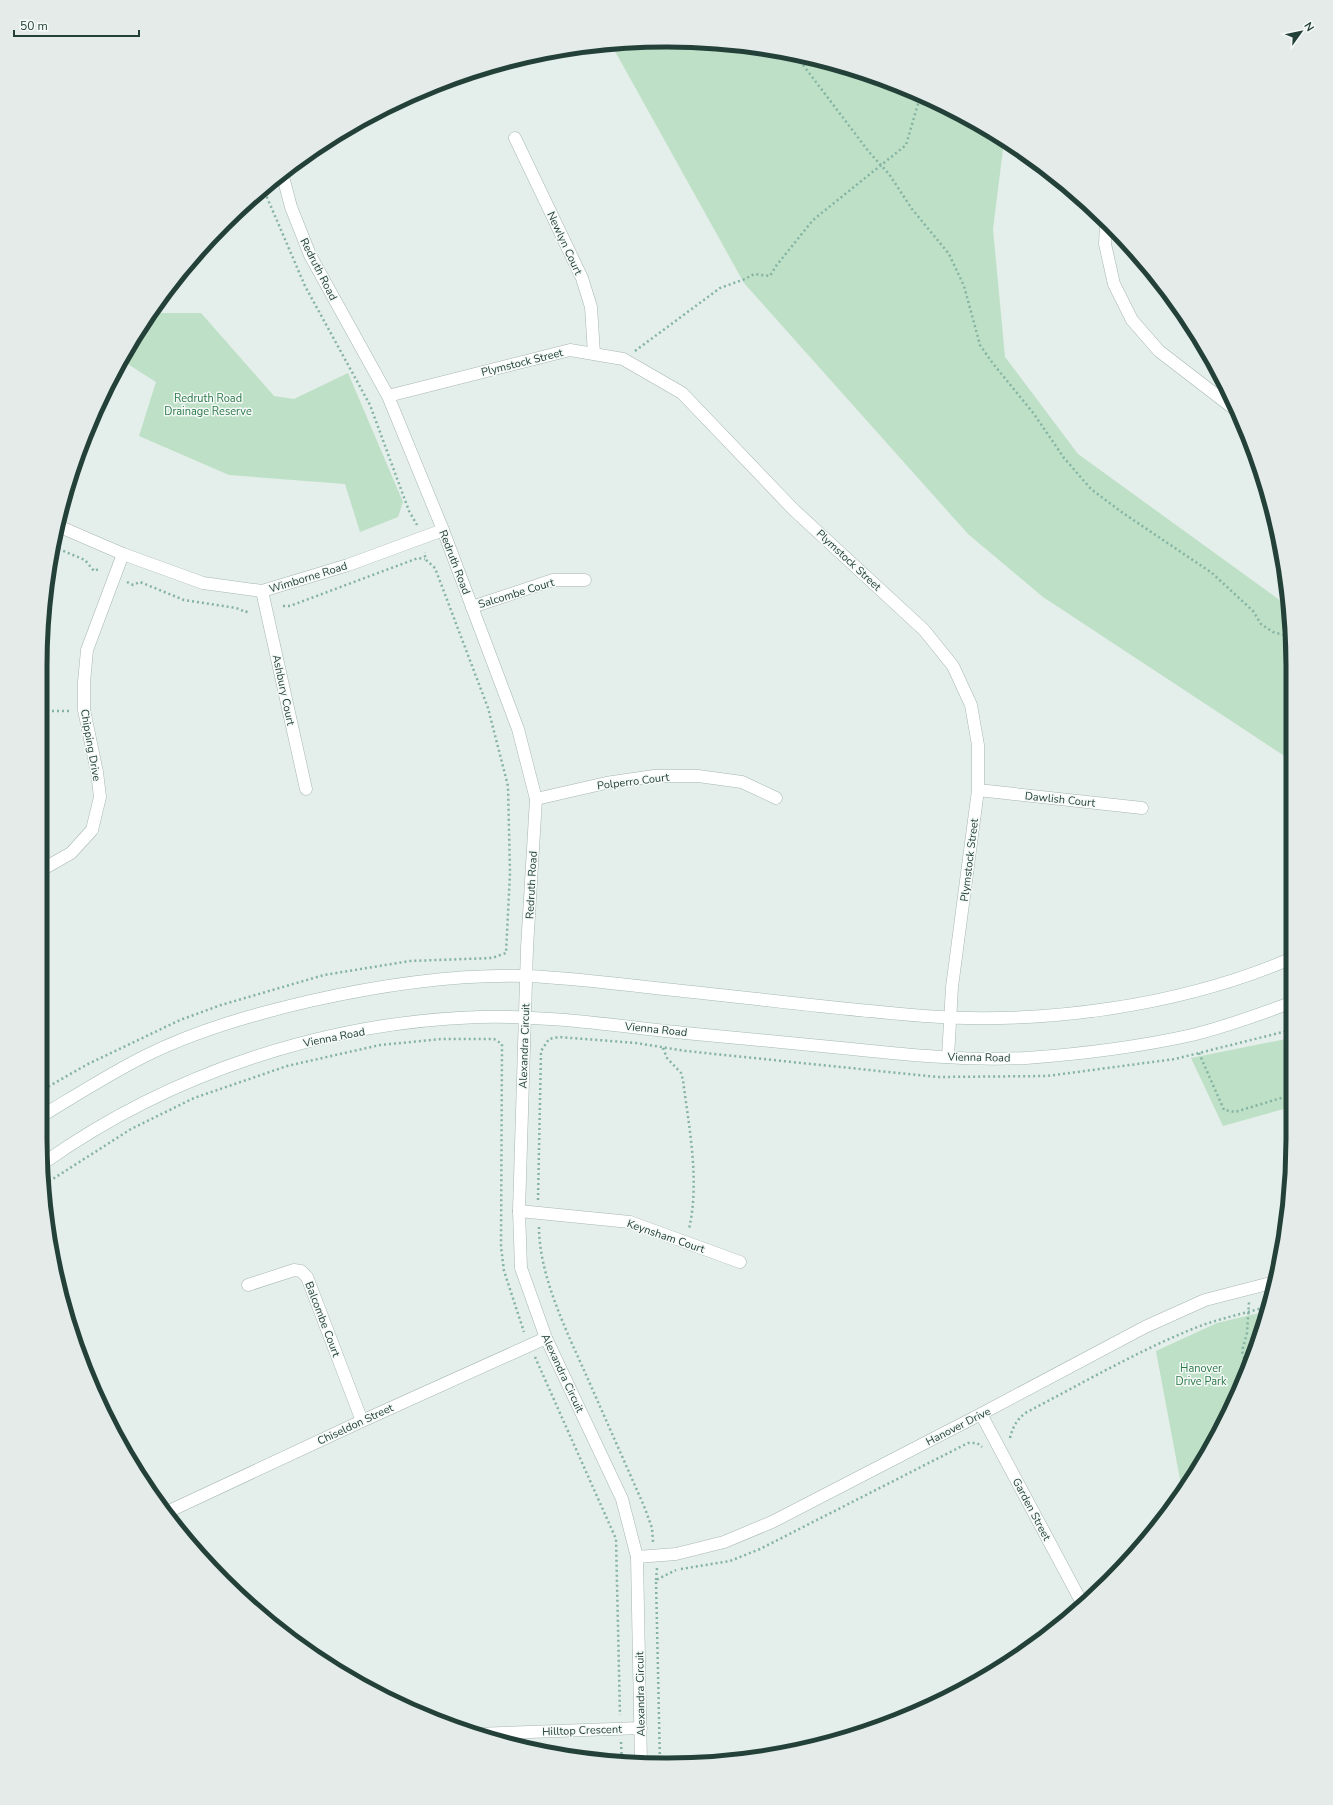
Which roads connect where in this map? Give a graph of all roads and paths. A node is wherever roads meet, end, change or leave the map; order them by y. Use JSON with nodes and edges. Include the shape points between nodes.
{"nodes":[{"id":1,"x":801,"y":62,"type":"edge"},
{"id":2,"x":919,"y":101,"type":"edge"},
{"id":3,"x":516,"y":138,"type":"dead end"},
{"id":4,"x":881,"y":164,"type":"junction"},
{"id":5,"x":284,"y":179,"type":"edge"},
{"id":6,"x":266,"y":194,"type":"edge"},
{"id":7,"x":1106,"y":229,"type":"edge"},
{"id":8,"x":594,"y":354,"type":"junction"},
{"id":9,"x":623,"y":359,"type":"junction"},
{"id":10,"x":388,"y":396,"type":"junction"},
{"id":11,"x":1227,"y":403,"type":"edge"},
{"id":12,"x":63,"y":528,"type":"edge"},
{"id":13,"x":443,"y":530,"type":"junction"},
{"id":14,"x":424,"y":537,"type":"junction"},
{"id":15,"x":59,"y":549,"type":"edge"},
{"id":16,"x":123,"y":554,"type":"junction"},
{"id":17,"x":425,"y":559,"type":"junction"},
{"id":18,"x":98,"y":569,"type":"dead end"},
{"id":19,"x":585,"y":580,"type":"dead end"},
{"id":20,"x":126,"y":581,"type":"dead end"},
{"id":21,"x":262,"y":591,"type":"junction"},
{"id":22,"x":283,"y":606,"type":"dead end"},
{"id":23,"x":472,"y":607,"type":"junction"},
{"id":24,"x":249,"y":609,"type":"dead end"},
{"id":25,"x":1285,"y":635,"type":"edge"},
{"id":26,"x":84,"y":710,"type":"junction"},
{"id":27,"x":47,"y":711,"type":"edge"},
{"id":28,"x":306,"y":789,"type":"dead end"},
{"id":29,"x":978,"y":790,"type":"junction"},
{"id":30,"x":536,"y":798,"type":"junction"},
{"id":31,"x":776,"y":798,"type":"dead end"},
{"id":32,"x":1142,"y":808,"type":"dead end"},
{"id":33,"x":47,"y":867,"type":"edge"},
{"id":34,"x":492,"y":958,"type":"dead end"},
{"id":35,"x":1286,"y":961,"type":"edge"},
{"id":36,"x":526,"y":976,"type":"junction"},
{"id":37,"x":1286,"y":1005,"type":"edge"},
{"id":38,"x":951,"y":1017,"type":"junction"},
{"id":39,"x":525,"y":1018,"type":"junction"},
{"id":40,"x":1286,"y":1031,"type":"edge"},
{"id":41,"x":494,"y":1039,"type":"dead end"},
{"id":42,"x":663,"y":1048,"type":"junction"},
{"id":43,"x":1199,"y":1053,"type":"junction"},
{"id":44,"x":948,"y":1057,"type":"junction"},
{"id":45,"x":1286,"y":1097,"type":"edge"},
{"id":46,"x":47,"y":1113,"type":"edge"},
{"id":47,"x":48,"y":1160,"type":"edge"},
{"id":48,"x":48,"y":1182,"type":"edge"},
{"id":49,"x":538,"y":1197,"type":"dead end"},
{"id":50,"x":519,"y":1211,"type":"junction"},
{"id":51,"x":539,"y":1230,"type":"dead end"},
{"id":52,"x":686,"y":1241,"type":"junction"},
{"id":53,"x":740,"y":1262,"type":"dead end"},
{"id":54,"x":1268,"y":1284,"type":"edge"},
{"id":55,"x":248,"y":1285,"type":"dead end"},
{"id":56,"x":1250,"y":1288,"type":"junction"},
{"id":57,"x":1262,"y":1308,"type":"edge"},
{"id":58,"x":1248,"y":1312,"type":"junction"},
{"id":59,"x":546,"y":1338,"type":"junction"},
{"id":60,"x":1245,"y":1361,"type":"edge"},
{"id":61,"x":981,"y":1414,"type":"junction"},
{"id":62,"x":362,"y":1421,"type":"junction"},
{"id":63,"x":1010,"y":1438,"type":"dead end"},
{"id":64,"x":989,"y":1446,"type":"dead end"},
{"id":65,"x":171,"y":1510,"type":"edge"},
{"id":66,"x":652,"y":1537,"type":"dead end"},
{"id":67,"x":637,"y":1557,"type":"junction"},
{"id":68,"x":657,"y":1570,"type":"dead end"},
{"id":69,"x":656,"y":1580,"type":"junction"},
{"id":70,"x":1080,"y":1600,"type":"edge"},
{"id":71,"x":641,"y":1728,"type":"junction"},
{"id":72,"x":494,"y":1733,"type":"edge"},
{"id":73,"x":641,"y":1757,"type":"edge"},
{"id":74,"x":660,"y":1758,"type":"edge"}],
"edges":[{"from":1,"to":4,"type":"path","via":[[869,152]]},
{"from":2,"to":4,"type":"path","via":[[906,145]]},
{"from":3,"to":8,"type":"street","name":"Newlyn Court","via":[[582,278],[591,307]]},
{"from":4,"to":9,"type":"path","via":[[813,220],[770,276],[754,274],[720,288]]},
{"from":4,"to":25,"type":"path","via":[[912,209],[949,254],[964,286],[980,344],[1064,458],[1091,489],[1212,573],[1253,611],[1261,624],[1273,632]]},
{"from":5,"to":10,"type":"street","name":"Redruth Road","via":[[291,207],[310,255]]},
{"from":6,"to":14,"type":"path","via":[[305,286],[370,405],[409,511]]},
{"from":7,"to":11,"type":"street","via":[[1105,244],[1114,284],[1132,320],[1160,351]]},
{"from":8,"to":9,"type":"street","name":"Plymstock Street"},
{"from":8,"to":10,"type":"street","name":"Plymstock Street","via":[[570,350]]},
{"from":9,"to":29,"type":"street","name":"Plymstock Street","via":[[682,393],[793,508],[924,630],[953,666],[972,705],[978,745]]},
{"from":10,"to":13,"type":"street","name":"Redruth Road"},
{"from":12,"to":16,"type":"street","name":"Wimborne Road"},
{"from":13,"to":14,"type":"street","name":"Wimborne Road"},
{"from":13,"to":23,"type":"street","name":"Redruth Road"},
{"from":14,"to":17,"type":"path"},
{"from":14,"to":21,"type":"street","name":"Wimborne Road","via":[[348,565]]},
{"from":15,"to":18,"type":"path","via":[[86,560],[94,571]]},
{"from":16,"to":21,"type":"street","name":"Wimborne Road","via":[[203,583]]},
{"from":16,"to":26,"type":"street","name":"Chipping Drive","via":[[87,650]]},
{"from":17,"to":22,"type":"path","via":[[418,558],[290,606]]},
{"from":17,"to":34,"type":"path","via":[[435,568],[488,708],[508,786],[510,873],[506,953]]},
{"from":19,"to":23,"type":"street","name":"Salcombe Court","via":[[553,580]]},
{"from":20,"to":24,"type":"path","via":[[133,585],[140,582],[184,600],[236,608],[246,612]]},
{"from":21,"to":28,"type":"street","name":"Ashbury Court"},
{"from":23,"to":30,"type":"street","name":"Redruth Road","via":[[518,729]]},
{"from":26,"to":27,"type":"path"},
{"from":26,"to":33,"type":"street","name":"Chipping Drive","via":[[100,796],[92,830],[71,853]]},
{"from":29,"to":32,"type":"street","name":"Dawlish Court"},
{"from":29,"to":38,"type":"street","name":"Plymstock Street","via":[[952,987]]},
{"from":30,"to":31,"type":"street","name":"Polperro Court","via":[[654,776],[698,776],[742,782]]},
{"from":30,"to":36,"type":"street","name":"Redruth Road"},
{"from":35,"to":38,"type":"street","via":[[1227,983],[1124,1006],[1060,1015]]},
{"from":36,"to":38,"type":"street"},
{"from":36,"to":39,"type":"street","name":"Alexandra Circuit"},
{"from":36,"to":46,"type":"street","via":[[406,982],[275,1009],[203,1030],[146,1055]]},
{"from":37,"to":44,"type":"street","name":"Vienna Road","via":[[1194,1034],[1139,1045],[1023,1058]]},
{"from":38,"to":44,"type":"street","name":"Plymstock Street"},
{"from":39,"to":44,"type":"street","name":"Vienna Road"},
{"from":39,"to":47,"type":"street","name":"Vienna Road","via":[[447,1019],[338,1034],[283,1048],[223,1067],[167,1091],[123,1113]]},
{"from":39,"to":50,"type":"street","name":"Alexandra Circuit"},
{"from":40,"to":43,"type":"path"},
{"from":41,"to":48,"type":"path","via":[[441,1038],[380,1046],[288,1066],[194,1098],[131,1130]]},
{"from":42,"to":43,"type":"path","via":[[937,1077],[1047,1076],[1175,1059]]},
{"from":42,"to":49,"type":"path","via":[[559,1037],[549,1039],[541,1051]]},
{"from":42,"to":52,"type":"path","via":[[683,1080],[692,1142],[694,1210]]},
{"from":43,"to":45,"type":"path","via":[[1224,1110],[1235,1112]]},
{"from":50,"to":52,"type":"street","name":"Keynsham Court","via":[[630,1222]]},
{"from":50,"to":59,"type":"street","name":"Alexandra Circuit","via":[[521,1268]]},
{"from":51,"to":66,"type":"path","via":[[538,1240],[545,1270],[566,1330],[644,1506],[652,1528]]},
{"from":52,"to":53,"type":"street","name":"Keynsham Court"},
{"from":54,"to":56,"type":"street","name":"Hanover Drive"},
{"from":55,"to":62,"type":"street","name":"Balcombe Court","via":[[294,1270],[302,1271],[307,1277]]},
{"from":56,"to":58,"type":"path"},
{"from":56,"to":61,"type":"street","name":"Hanover Drive","via":[[1205,1300],[1145,1326]]},
{"from":57,"to":58,"type":"path"},
{"from":58,"to":60,"type":"path","via":[[1247,1333],[1242,1352]]},
{"from":58,"to":63,"type":"path","via":[[1225,1317],[1160,1343],[1027,1412],[1013,1425]]},
{"from":59,"to":62,"type":"street","name":"Chiseldon Street"},
{"from":59,"to":67,"type":"street","name":"Alexandra Circuit","via":[[622,1499]]},
{"from":61,"to":67,"type":"street","name":"Hanover Drive","via":[[772,1522],[724,1542],[676,1554]]},
{"from":61,"to":70,"type":"street","name":"Garden Street"},
{"from":62,"to":65,"type":"street","name":"Chiseldon Street"},
{"from":64,"to":69,"type":"path","via":[[983,1449],[976,1443],[968,1443],[760,1549],[730,1561],[675,1570]]},
{"from":67,"to":71,"type":"street","name":"Alexandra Circuit"},
{"from":68,"to":69,"type":"path"},
{"from":69,"to":74,"type":"path"},
{"from":71,"to":72,"type":"street","name":"Hilltop Crescent"},
{"from":71,"to":73,"type":"street","name":"Alexandra Circuit"}]}
